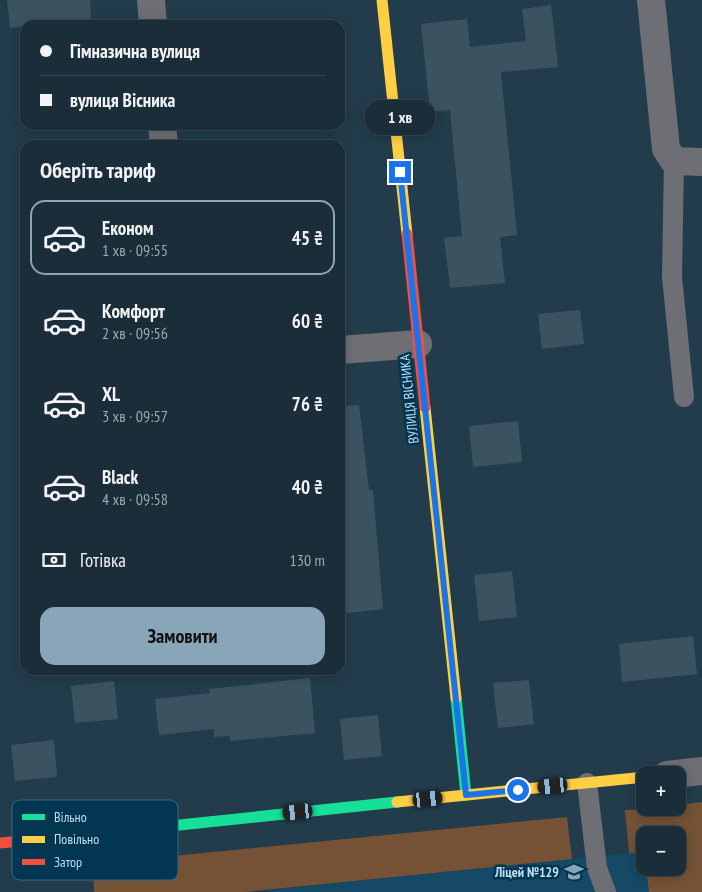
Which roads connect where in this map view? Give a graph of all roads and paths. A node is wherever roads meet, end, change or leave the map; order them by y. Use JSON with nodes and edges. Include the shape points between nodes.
{"nodes":[{"id":1,"x":151,"y":0,"type":"edge"},
{"id":2,"x":382,"y":0,"type":"edge"},
{"id":3,"x":651,"y":0,"type":"edge"},
{"id":4,"x":153,"y":20,"type":"edge"},
{"id":5,"x":674,"y":161,"type":"junction"},
{"id":6,"x":702,"y":162,"type":"edge"},
{"id":7,"x":418,"y":344,"type":"junction"},
{"id":8,"x":345,"y":350,"type":"edge"},
{"id":9,"x":684,"y":397,"type":"dead end"},
{"id":10,"x":702,"y":772,"type":"edge"},
{"id":11,"x":686,"y":773,"type":"edge"},
{"id":12,"x":636,"y":778,"type":"edge"},
{"id":13,"x":588,"y":783,"type":"junction"},
{"id":14,"x":466,"y":795,"type":"junction"},
{"id":15,"x":178,"y":825,"type":"edge"},
{"id":16,"x":606,"y":892,"type":"edge"}],
"edges":[{"from":1,"to":4,"type":"street"},
{"from":2,"to":7,"type":"street","name":"ВУЛИЦЯ ВІСНИКА"},
{"from":3,"to":5,"type":"street","via":[[666,149]]},
{"from":5,"to":6,"type":"street"},
{"from":5,"to":9,"type":"lane","via":[[672,276]]},
{"from":7,"to":8,"type":"street"},
{"from":7,"to":14,"type":"street","name":"ВУЛИЦЯ ВІСНИКА"},
{"from":10,"to":11,"type":"street"},
{"from":12,"to":13,"type":"street"},
{"from":13,"to":14,"type":"street"},
{"from":13,"to":16,"type":"lane","via":[[597,868]]},
{"from":14,"to":15,"type":"street"}]}
